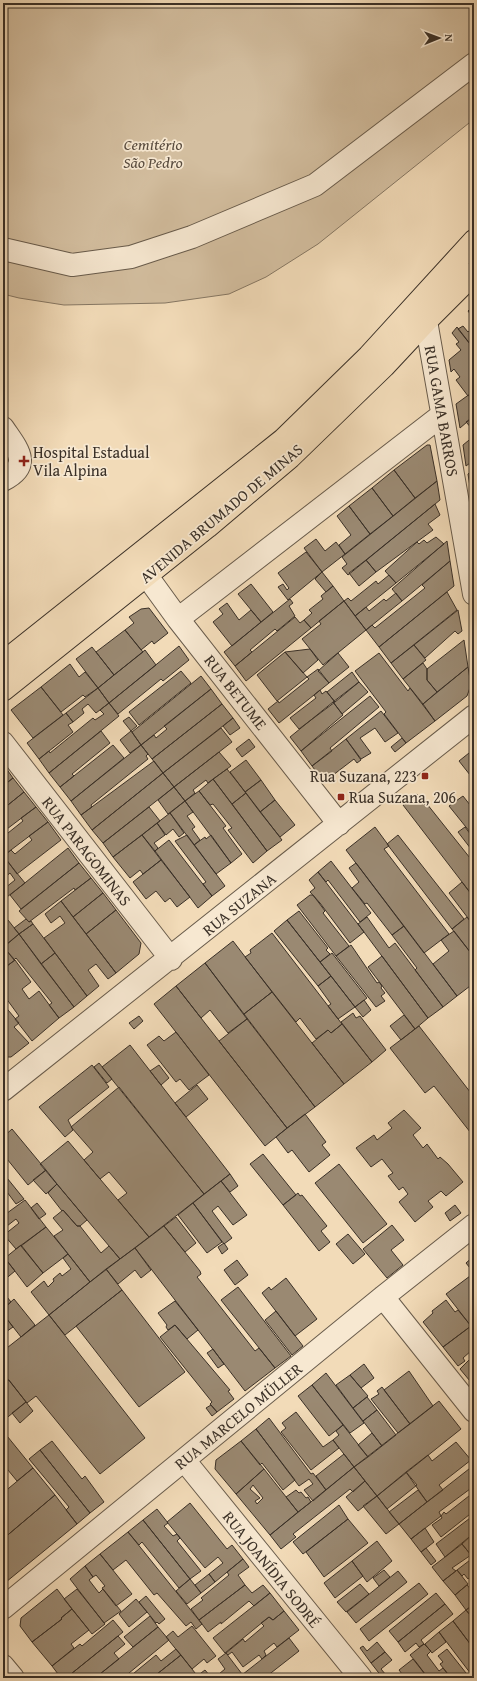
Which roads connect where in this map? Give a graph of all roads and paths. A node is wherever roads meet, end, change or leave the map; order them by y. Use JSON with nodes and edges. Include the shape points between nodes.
{"nodes":[{"id":1,"x":474,"y":64,"type":"edge"},
{"id":2,"x":474,"y":241,"type":"edge"},
{"id":3,"x":3,"y":249,"type":"edge"},
{"id":4,"x":474,"y":273,"type":"edge"},
{"id":5,"x":423,"y":311,"type":"junction"},
{"id":6,"x":442,"y":414,"type":"junction"},
{"id":7,"x":3,"y":428,"type":"edge"},
{"id":8,"x":3,"y":480,"type":"edge"},
{"id":9,"x":141,"y":567,"type":"junction"},
{"id":10,"x":474,"y":594,"type":"edge"},
{"id":11,"x":178,"y":619,"type":"junction"},
{"id":12,"x":3,"y":663,"type":"edge"},
{"id":13,"x":3,"y":690,"type":"edge"},
{"id":14,"x":474,"y":716,"type":"edge"},
{"id":15,"x":3,"y":743,"type":"edge"},
{"id":16,"x":339,"y":824,"type":"junction"},
{"id":17,"x":171,"y":959,"type":"junction"},
{"id":18,"x":3,"y":1090,"type":"edge"},
{"id":19,"x":474,"y":1225,"type":"edge"},
{"id":20,"x":383,"y":1297,"type":"junction"},
{"id":21,"x":474,"y":1411,"type":"edge"},
{"id":22,"x":184,"y":1460,"type":"junction"},
{"id":23,"x":3,"y":1608,"type":"edge"},
{"id":24,"x":3,"y":1666,"type":"edge"},
{"id":25,"x":13,"y":1678,"type":"edge"},
{"id":26,"x":361,"y":1678,"type":"edge"}],
"edges":[{"from":1,"to":3,"type":"street","via":[[315,185],[192,237],[131,258],[72,265]]},
{"from":2,"to":5,"type":"main road"},
{"from":4,"to":5,"type":"main road"},
{"from":5,"to":6,"type":"street","name":"RUA GAMA BARROS"},
{"from":5,"to":9,"type":"main road","name":"AVENIDA BRUMADO DE MINAS"},
{"from":6,"to":10,"type":"street","name":"RUA GAMA BARROS"},
{"from":6,"to":11,"type":"street"},
{"from":7,"to":8,"type":"street","via":[[18,450],[20,463],[16,474]]},
{"from":9,"to":11,"type":"street","name":"RUA BETUME"},
{"from":9,"to":12,"type":"main road","name":"AVENIDA BRUMADO DE MINAS"},
{"from":9,"to":13,"type":"main road","name":"AVENIDA BRUMADO DE MINAS"},
{"from":11,"to":16,"type":"street","name":"RUA BETUME"},
{"from":14,"to":16,"type":"street","name":"RUA SUZANA"},
{"from":15,"to":17,"type":"street","name":"RUA PARAGOMINAS"},
{"from":16,"to":17,"type":"street","name":"RUA SUZANA"},
{"from":17,"to":18,"type":"street","name":"RUA SUZANA"},
{"from":19,"to":20,"type":"street","name":"RUA MARCELO MÜLLER"},
{"from":20,"to":21,"type":"street"},
{"from":20,"to":22,"type":"street","name":"RUA MARCELO MÜLLER"},
{"from":22,"to":23,"type":"street","name":"RUA MARCELO MÜLLER"},
{"from":22,"to":26,"type":"street","name":"RUA JOANÍDIA SODRÉ"},
{"from":24,"to":25,"type":"street"}]}
